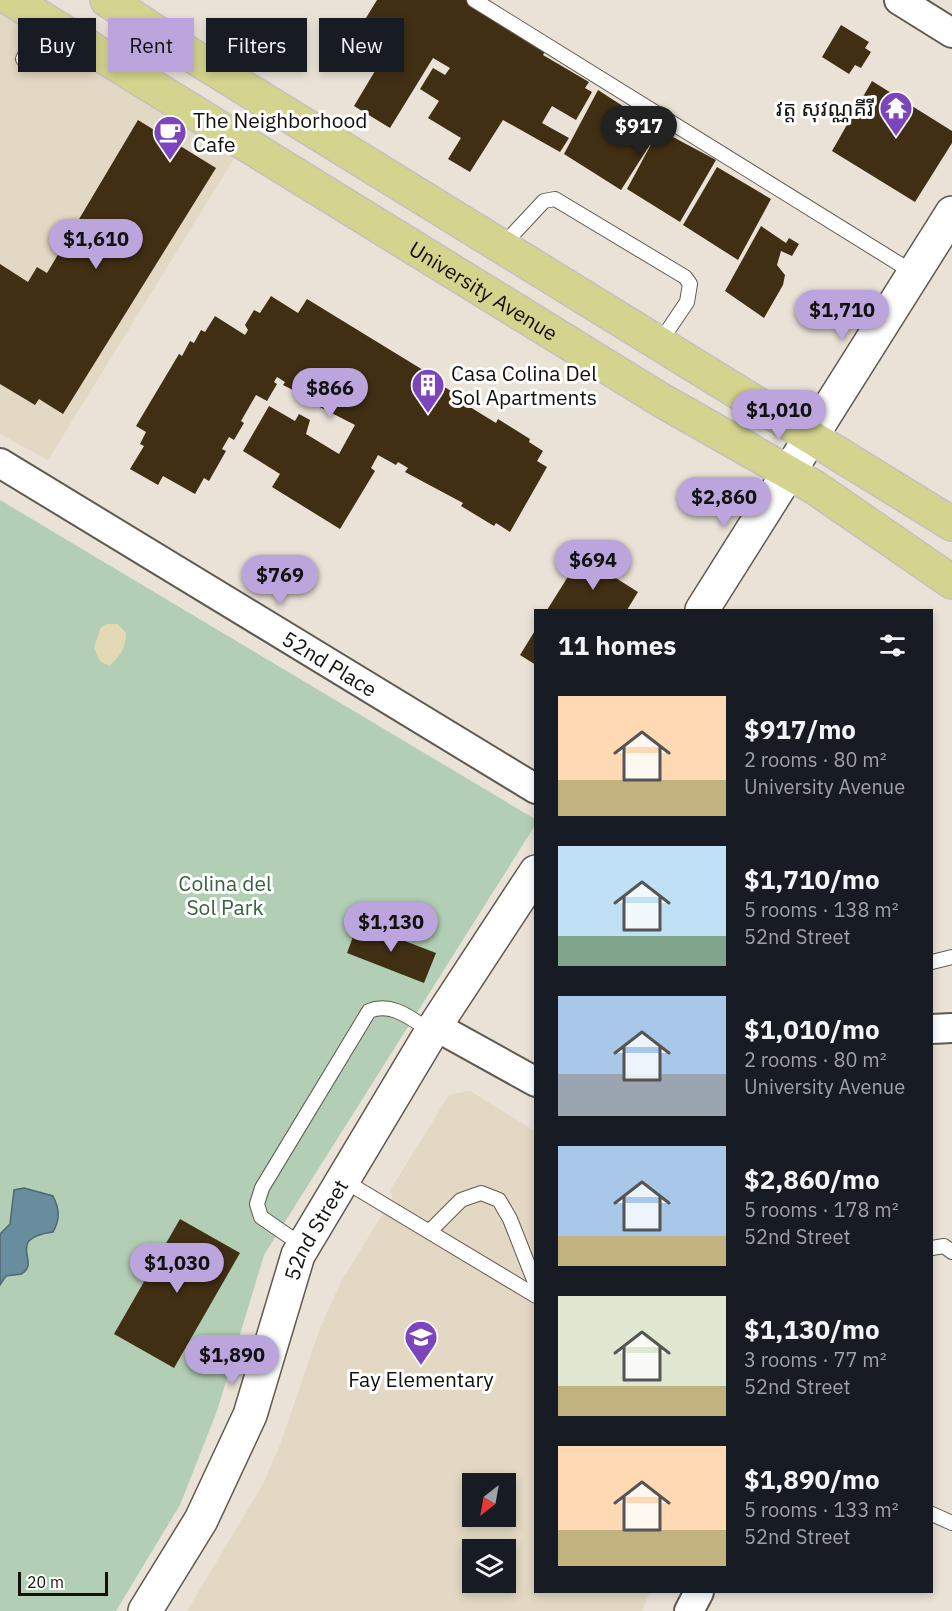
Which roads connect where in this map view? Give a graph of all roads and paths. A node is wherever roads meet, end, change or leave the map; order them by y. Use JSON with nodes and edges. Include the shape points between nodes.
{"nodes":[{"id":1,"x":12,"y":0,"type":"edge"},
{"id":2,"x":106,"y":0,"type":"edge"},
{"id":3,"x":474,"y":0,"type":"edge"},
{"id":4,"x":899,"y":0,"type":"edge"},
{"id":5,"x":49,"y":10,"type":"edge"},
{"id":6,"x":952,"y":33,"type":"edge"},
{"id":7,"x":952,"y":213,"type":"edge"},
{"id":8,"x":502,"y":246,"type":"junction"},
{"id":9,"x":914,"y":273,"type":"junction"},
{"id":10,"x":660,"y":342,"type":"junction"},
{"id":11,"x":812,"y":436,"type":"junction"},
{"id":12,"x":0,"y":463,"type":"edge"},
{"id":13,"x":790,"y":473,"type":"junction"},
{"id":14,"x":952,"y":524,"type":"edge"},
{"id":15,"x":952,"y":582,"type":"edge"},
{"id":16,"x":703,"y":609,"type":"edge"},
{"id":17,"x":534,"y":788,"type":"edge"},
{"id":18,"x":534,"y":876,"type":"edge"},
{"id":19,"x":952,"y":957,"type":"edge"},
{"id":20,"x":933,"y":962,"type":"edge"},
{"id":21,"x":952,"y":1028,"type":"edge"},
{"id":22,"x":434,"y":1029,"type":"junction"},
{"id":23,"x":933,"y":1029,"type":"edge"},
{"id":24,"x":534,"y":1081,"type":"edge"},
{"id":25,"x":343,"y":1180,"type":"junction"},
{"id":26,"x":430,"y":1231,"type":"junction"},
{"id":27,"x":303,"y":1246,"type":"junction"},
{"id":28,"x":933,"y":1248,"type":"edge"},
{"id":29,"x":952,"y":1252,"type":"edge"},
{"id":30,"x":534,"y":1280,"type":"edge"},
{"id":31,"x":534,"y":1295,"type":"edge"},
{"id":32,"x":933,"y":1514,"type":"edge"},
{"id":33,"x":952,"y":1523,"type":"edge"},
{"id":34,"x":698,"y":1593,"type":"edge"},
{"id":35,"x":145,"y":1611,"type":"edge"},
{"id":36,"x":689,"y":1611,"type":"edge"}],
"edges":[{"from":1,"to":5,"type":"main road","name":"University Avenue"},
{"from":2,"to":8,"type":"main road"},
{"from":3,"to":9,"type":"lane"},
{"from":4,"to":6,"type":"street"},
{"from":5,"to":13,"type":"main road","name":"University Avenue","via":[[661,400]]},
{"from":7,"to":9,"type":"street"},
{"from":8,"to":10,"type":"main road"},
{"from":8,"to":10,"type":"lane","via":[[544,201],[555,199],[685,277],[690,284],[687,302]]},
{"from":9,"to":11,"type":"street"},
{"from":10,"to":11,"type":"main road"},
{"from":11,"to":13,"type":"street"},
{"from":11,"to":14,"type":"main road"},
{"from":12,"to":17,"type":"street","name":"52nd Place"},
{"from":13,"to":15,"type":"main road","name":"University Avenue"},
{"from":13,"to":16,"type":"street"},
{"from":18,"to":22,"type":"street","name":"52nd Street"},
{"from":19,"to":20,"type":"lane"},
{"from":21,"to":23,"type":"street"},
{"from":22,"to":24,"type":"street"},
{"from":22,"to":25,"type":"street","name":"52nd Street"},
{"from":22,"to":27,"type":"lane","via":[[397,1010],[380,1007],[369,1011],[262,1188],[257,1204],[261,1217]]},
{"from":25,"to":26,"type":"lane"},
{"from":25,"to":27,"type":"street","name":"52nd Street"},
{"from":26,"to":30,"type":"lane","via":[[461,1200],[481,1193],[499,1200]]},
{"from":26,"to":31,"type":"lane"},
{"from":27,"to":35,"type":"street","name":"52nd Street","via":[[250,1415],[201,1520]]},
{"from":28,"to":29,"type":"lane","via":[[944,1246]]},
{"from":32,"to":33,"type":"lane"},
{"from":34,"to":36,"type":"street"}]}
